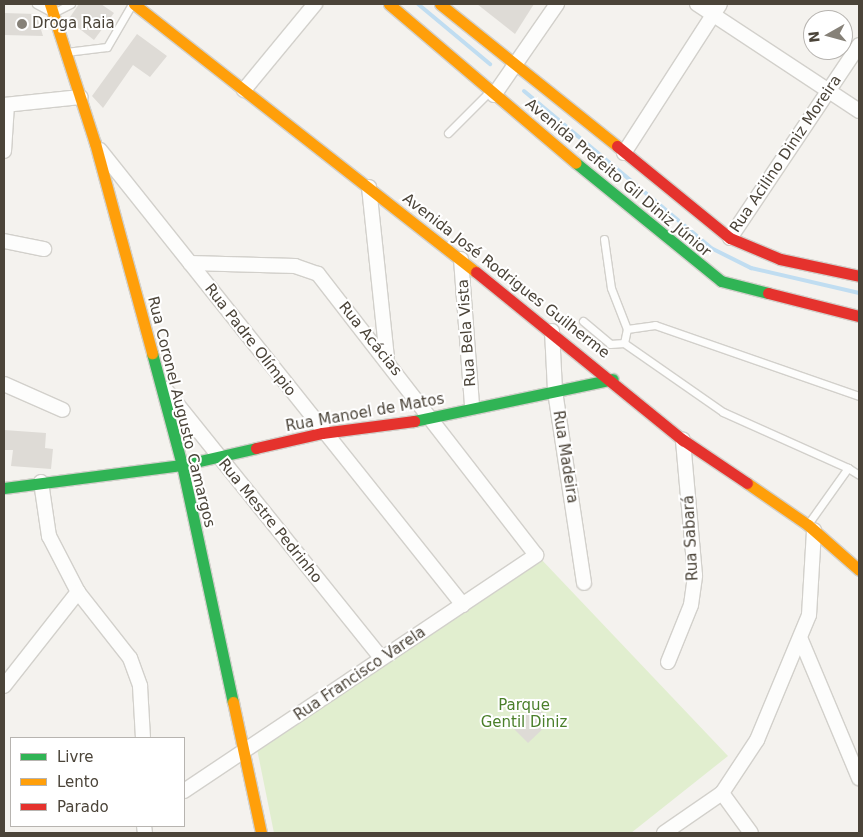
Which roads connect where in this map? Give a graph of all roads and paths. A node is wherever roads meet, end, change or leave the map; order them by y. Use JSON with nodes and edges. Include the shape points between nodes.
{"nodes":[{"id":1,"x":36,"y":4,"type":"edge"},
{"id":2,"x":71,"y":4,"type":"edge"},
{"id":3,"x":133,"y":4,"type":"edge"},
{"id":4,"x":315,"y":4,"type":"edge"},
{"id":5,"x":389,"y":4,"type":"edge"},
{"id":6,"x":440,"y":4,"type":"edge"},
{"id":7,"x":556,"y":4,"type":"edge"},
{"id":8,"x":697,"y":4,"type":"edge"},
{"id":9,"x":51,"y":8,"type":"edge"},
{"id":10,"x":716,"y":9,"type":"edge"},
{"id":11,"x":859,"y":45,"type":"edge"},
{"id":12,"x":66,"y":52,"type":"junction"},
{"id":13,"x":514,"y":65,"type":"junction"},
{"id":14,"x":244,"y":90,"type":"junction"},
{"id":15,"x":828,"y":90,"type":"junction"},
{"id":16,"x":492,"y":94,"type":"junction"},
{"id":17,"x":81,"y":97,"type":"junction"},
{"id":18,"x":5,"y":105,"type":"edge"},
{"id":19,"x":859,"y":111,"type":"edge"},
{"id":20,"x":448,"y":133,"type":"dead end"},
{"id":21,"x":95,"y":143,"type":"junction"},
{"id":22,"x":4,"y":151,"type":"edge"},
{"id":23,"x":624,"y":153,"type":"junction"},
{"id":24,"x":369,"y":187,"type":"junction"},
{"id":25,"x":730,"y":238,"type":"junction"},
{"id":26,"x":604,"y":239,"type":"dead end"},
{"id":27,"x":4,"y":241,"type":"edge"},
{"id":28,"x":44,"y":249,"type":"dead end"},
{"id":29,"x":461,"y":259,"type":"junction"},
{"id":30,"x":190,"y":263,"type":"junction"},
{"id":31,"x":859,"y":276,"type":"edge"},
{"id":32,"x":859,"y":316,"type":"edge"},
{"id":33,"x":583,"y":321,"type":"dead end"},
{"id":34,"x":627,"y":329,"type":"junction"},
{"id":35,"x":552,"y":331,"type":"junction"},
{"id":36,"x":624,"y":343,"type":"junction"},
{"id":37,"x":386,"y":357,"type":"junction"},
{"id":38,"x":613,"y":379,"type":"junction"},
{"id":39,"x":160,"y":383,"type":"junction"},
{"id":40,"x":4,"y":384,"type":"edge"},
{"id":41,"x":555,"y":391,"type":"junction"},
{"id":42,"x":859,"y":396,"type":"edge"},
{"id":43,"x":472,"y":407,"type":"junction"},
{"id":44,"x":63,"y":410,"type":"dead end"},
{"id":45,"x":431,"y":419,"type":"junction"},
{"id":46,"x":322,"y":433,"type":"junction"},
{"id":47,"x":683,"y":440,"type":"junction"},
{"id":48,"x":219,"y":458,"type":"junction"},
{"id":49,"x":182,"y":465,"type":"junction"},
{"id":50,"x":848,"y":468,"type":"junction"},
{"id":51,"x":859,"y":475,"type":"edge"},
{"id":52,"x":41,"y":482,"type":"junction"},
{"id":53,"x":4,"y":488,"type":"edge"},
{"id":54,"x":811,"y":527,"type":"junction"},
{"id":55,"x":536,"y":555,"type":"joint"},
{"id":56,"x":859,"y":570,"type":"edge"},
{"id":57,"x":584,"y":583,"type":"dead end"},
{"id":58,"x":78,"y":592,"type":"junction"},
{"id":59,"x":463,"y":605,"type":"junction"},
{"id":60,"x":801,"y":640,"type":"junction"},
{"id":61,"x":381,"y":658,"type":"junction"},
{"id":62,"x":668,"y":662,"type":"dead end"},
{"id":63,"x":4,"y":686,"type":"edge"},
{"id":64,"x":143,"y":737,"type":"edge"},
{"id":65,"x":245,"y":754,"type":"junction"},
{"id":66,"x":859,"y":778,"type":"edge"},
{"id":67,"x":185,"y":790,"type":"edge"},
{"id":68,"x":722,"y":792,"type":"junction"},
{"id":69,"x":262,"y":833,"type":"edge"},
{"id":70,"x":664,"y":833,"type":"edge"},
{"id":71,"x":751,"y":833,"type":"edge"}],
"edges":[{"from":1,"to":9,"type":"lane"},
{"from":2,"to":9,"type":"lane"},
{"from":3,"to":12,"type":"lane","via":[[108,47]]},
{"from":3,"to":14,"type":"main road","name":"Avenida José Rodrigues Guilherme"},
{"from":4,"to":14,"type":"street"},
{"from":5,"to":16,"type":"main road","name":"Avenida Prefeito Gil Diniz Júnior"},
{"from":6,"to":13,"type":"main road","name":"Avenida Prefeito Gil Diniz Júnior"},
{"from":7,"to":13,"type":"street"},
{"from":8,"to":10,"type":"street"},
{"from":9,"to":12,"type":"main road","name":"Rua Coronel Augusto Camargos"},
{"from":10,"to":15,"type":"street"},
{"from":10,"to":23,"type":"street"},
{"from":11,"to":15,"type":"street","name":"Rua Acilino Diniz Moreira"},
{"from":12,"to":17,"type":"main road","name":"Rua Coronel Augusto Camargos"},
{"from":13,"to":16,"type":"street"},
{"from":13,"to":23,"type":"main road","name":"Avenida Prefeito Gil Diniz Júnior"},
{"from":14,"to":24,"type":"main road","name":"Avenida José Rodrigues Guilherme"},
{"from":15,"to":19,"type":"street"},
{"from":15,"to":25,"type":"street","name":"Rua Acilino Diniz Moreira"},
{"from":16,"to":20,"type":"lane"},
{"from":16,"to":32,"type":"main road","name":"Avenida Prefeito Gil Diniz Júnior","via":[[690,260],[721,281]]},
{"from":17,"to":18,"type":"street"},
{"from":17,"to":21,"type":"main road","name":"Rua Coronel Augusto Camargos"},
{"from":18,"to":22,"type":"street"},
{"from":21,"to":30,"type":"street","name":"Rua Padre Olímpio"},
{"from":21,"to":39,"type":"main road","name":"Rua Coronel Augusto Camargos"},
{"from":23,"to":25,"type":"main road","name":"Avenida Prefeito Gil Diniz Júnior"},
{"from":24,"to":29,"type":"main road","name":"Avenida José Rodrigues Guilherme"},
{"from":24,"to":37,"type":"street"},
{"from":25,"to":31,"type":"main road","name":"Avenida Prefeito Gil Diniz Júnior","via":[[780,259]]},
{"from":26,"to":34,"type":"lane","via":[[611,288]]},
{"from":27,"to":28,"type":"street"},
{"from":29,"to":35,"type":"main road","name":"Avenida José Rodrigues Guilherme"},
{"from":29,"to":43,"type":"street","name":"Rua Bela Vista"},
{"from":30,"to":37,"type":"street","name":"Rua Acácias","via":[[295,266],[318,274]]},
{"from":30,"to":46,"type":"street","name":"Rua Padre Olímpio"},
{"from":33,"to":36,"type":"lane","via":[[610,344]]},
{"from":34,"to":36,"type":"lane"},
{"from":34,"to":42,"type":"lane","via":[[655,325]]},
{"from":35,"to":38,"type":"main road","name":"Avenida José Rodrigues Guilherme"},
{"from":35,"to":41,"type":"street","name":"Rua Madeira"},
{"from":36,"to":50,"type":"lane","via":[[723,412]]},
{"from":37,"to":45,"type":"street","name":"Rua Acácias"},
{"from":38,"to":41,"type":"main road","name":"Rua Manoel de Matos"},
{"from":38,"to":47,"type":"main road","name":"Avenida José Rodrigues Guilherme"},
{"from":39,"to":48,"type":"street","name":"Rua Mestre Pedrinho"},
{"from":39,"to":49,"type":"main road","name":"Rua Coronel Augusto Camargos"},
{"from":40,"to":44,"type":"street"},
{"from":41,"to":43,"type":"main road","name":"Rua Manoel de Matos"},
{"from":41,"to":57,"type":"street","name":"Rua Madeira"},
{"from":43,"to":45,"type":"main road","name":"Rua Manoel de Matos"},
{"from":45,"to":46,"type":"main road","name":"Rua Manoel de Matos"},
{"from":45,"to":55,"type":"street","name":"Rua Acácias"},
{"from":46,"to":48,"type":"main road","name":"Rua Manoel de Matos"},
{"from":46,"to":59,"type":"street","name":"Rua Padre Olímpio"},
{"from":47,"to":54,"type":"main road","name":"Avenida José Rodrigues Guilherme"},
{"from":47,"to":62,"type":"street","name":"Rua Sabará","via":[[695,575],[692,605]]},
{"from":48,"to":49,"type":"main road","name":"Rua Manoel de Matos"},
{"from":48,"to":61,"type":"street","name":"Rua Mestre Pedrinho"},
{"from":49,"to":52,"type":"main road","name":"Rua Manoel de Matos"},
{"from":49,"to":65,"type":"main road","name":"Rua Coronel Augusto Camargos"},
{"from":50,"to":51,"type":"lane"},
{"from":50,"to":54,"type":"lane"},
{"from":52,"to":53,"type":"main road","name":"Rua Manoel de Matos"},
{"from":52,"to":58,"type":"street","via":[[49,536]]},
{"from":54,"to":56,"type":"main road","name":"Avenida José Rodrigues Guilherme"},
{"from":54,"to":60,"type":"street","via":[[809,616]]},
{"from":55,"to":59,"type":"street","name":"Rua Francisco Varela"},
{"from":58,"to":63,"type":"street"},
{"from":58,"to":64,"type":"street","via":[[130,658],[140,686]]},
{"from":59,"to":61,"type":"street","name":"Rua Francisco Varela"},
{"from":60,"to":66,"type":"street"},
{"from":60,"to":68,"type":"street","via":[[757,740]]},
{"from":61,"to":65,"type":"street","name":"Rua Francisco Varela"},
{"from":65,"to":67,"type":"street","name":"Rua Francisco Varela"},
{"from":65,"to":69,"type":"main road","name":"Rua Coronel Augusto Camargos"},
{"from":68,"to":70,"type":"street"},
{"from":68,"to":71,"type":"street"}]}
